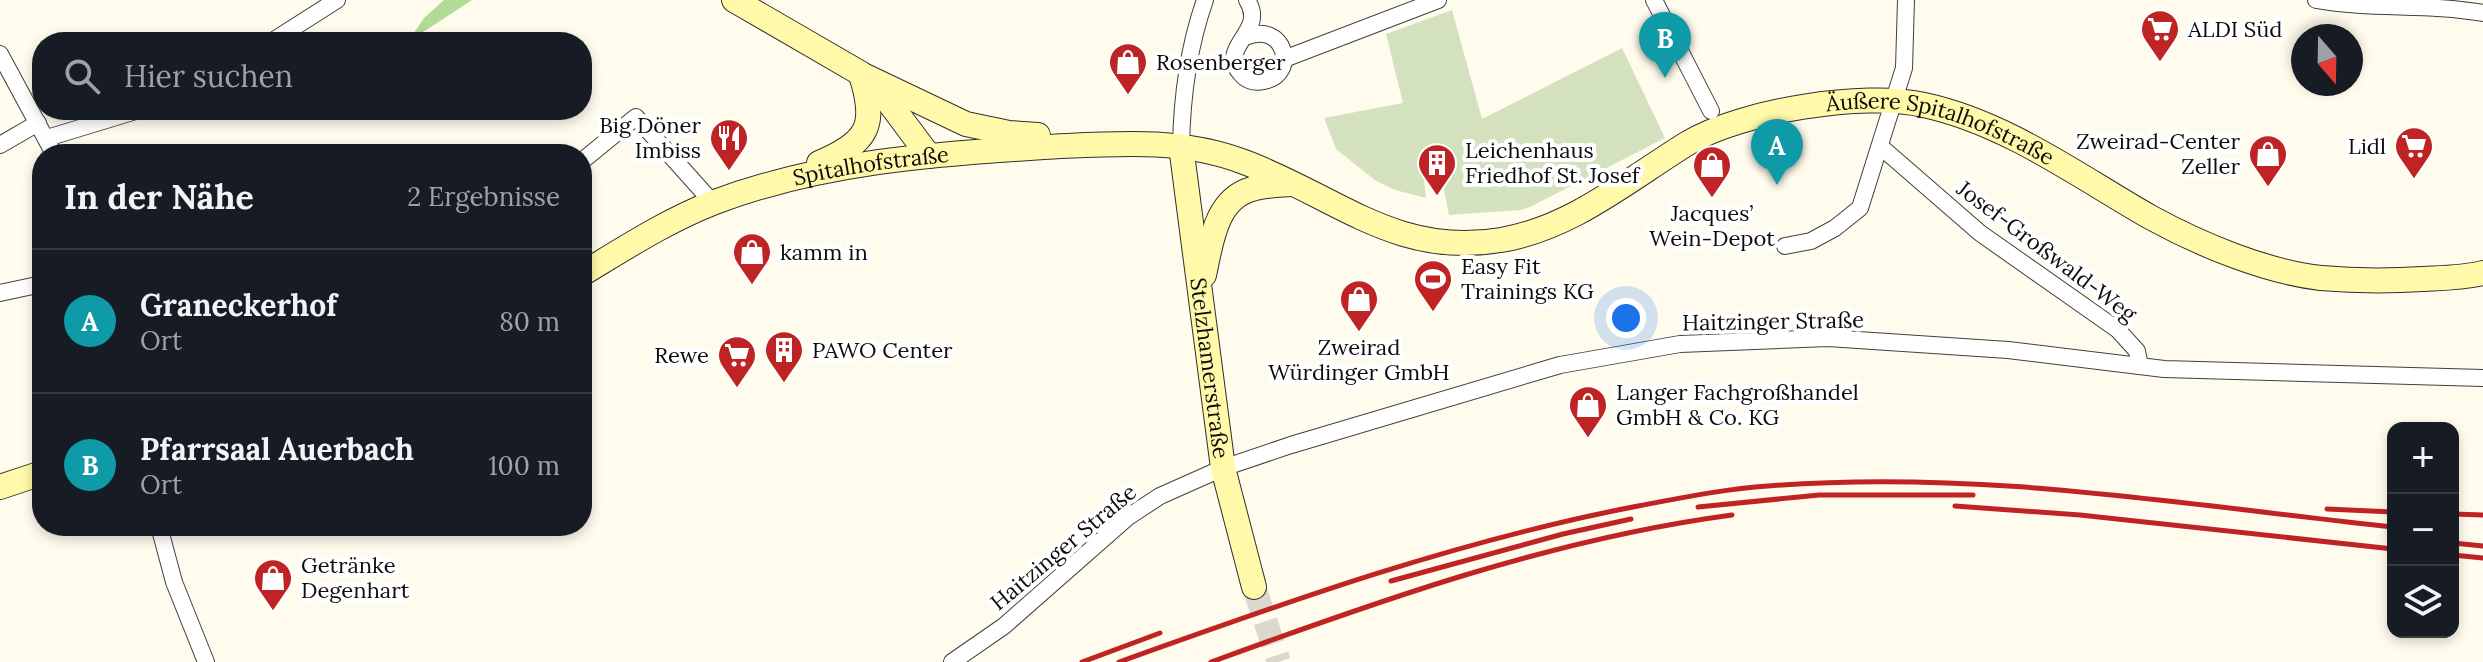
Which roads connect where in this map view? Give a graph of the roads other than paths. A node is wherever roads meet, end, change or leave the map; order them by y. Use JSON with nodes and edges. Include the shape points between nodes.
{"nodes":[{"id":1,"x":337,"y":0,"type":"edge"},
{"id":2,"x":734,"y":0,"type":"edge"},
{"id":3,"x":1205,"y":0,"type":"edge"},
{"id":4,"x":1247,"y":0,"type":"edge"},
{"id":5,"x":1438,"y":0,"type":"edge"},
{"id":6,"x":1654,"y":0,"type":"edge"},
{"id":7,"x":1906,"y":0,"type":"edge"},
{"id":8,"x":2316,"y":0,"type":"edge"},
{"id":9,"x":2483,"y":13,"type":"edge"},
{"id":10,"x":287,"y":32,"type":"edge"},
{"id":11,"x":1245,"y":37,"type":"junction"},
{"id":12,"x":0,"y":54,"type":"edge"},
{"id":13,"x":1284,"y":59,"type":"junction"},
{"id":14,"x":861,"y":73,"type":"junction"},
{"id":15,"x":1894,"y":100,"type":"junction"},
{"id":16,"x":1711,"y":111,"type":"dead end"},
{"id":17,"x":32,"y":112,"type":"edge"},
{"id":18,"x":36,"y":120,"type":"edge"},
{"id":19,"x":115,"y":120,"type":"edge"},
{"id":20,"x":38,"y":123,"type":"junction"},
{"id":21,"x":1124,"y":142,"type":"junction"},
{"id":22,"x":50,"y":144,"type":"edge"},
{"id":23,"x":56,"y":144,"type":"edge"},
{"id":24,"x":0,"y":145,"type":"edge"},
{"id":25,"x":1181,"y":146,"type":"junction"},
{"id":26,"x":1881,"y":147,"type":"junction"},
{"id":27,"x":592,"y":153,"type":"edge"},
{"id":28,"x":929,"y":156,"type":"junction"},
{"id":29,"x":777,"y":181,"type":"junction"},
{"id":30,"x":1293,"y":183,"type":"junction"},
{"id":31,"x":713,"y":203,"type":"junction"},
{"id":32,"x":1785,"y":246,"type":"dead end"},
{"id":33,"x":592,"y":268,"type":"edge"},
{"id":34,"x":2483,"y":273,"type":"edge"},
{"id":35,"x":32,"y":286,"type":"edge"},
{"id":36,"x":1201,"y":287,"type":"junction"},
{"id":37,"x":0,"y":293,"type":"edge"},
{"id":38,"x":2140,"y":366,"type":"junction"},
{"id":39,"x":2483,"y":378,"type":"edge"},
{"id":40,"x":1223,"y":468,"type":"junction"},
{"id":41,"x":32,"y":476,"type":"edge"},
{"id":42,"x":0,"y":487,"type":"edge"},
{"id":43,"x":162,"y":536,"type":"edge"},
{"id":44,"x":1254,"y":587,"type":"tunnel mouth"},
{"id":45,"x":206,"y":662,"type":"edge"},
{"id":46,"x":952,"y":662,"type":"edge"}],
"edges":[{"from":1,"to":10,"type":"street"},
{"from":2,"to":14,"type":"street"},
{"from":3,"to":25,"type":"street","via":[[1182,99]]},
{"from":4,"to":11,"type":"street","via":[[1253,17]]},
{"from":5,"to":13,"type":"street"},
{"from":6,"to":16,"type":"street"},
{"from":7,"to":15,"type":"street","via":[[1904,68]]},
{"from":8,"to":9,"type":"street"},
{"from":11,"to":13,"type":"street","via":[[1267,33],[1283,48]]},
{"from":11,"to":13,"type":"street","via":[[1234,54],[1248,80],[1270,80]]},
{"from":12,"to":17,"type":"street"},
{"from":14,"to":21,"type":"street","via":[[966,124],[1009,133]]},
{"from":14,"to":28,"type":"street"},
{"from":14,"to":29,"type":"street","via":[[870,102],[864,133],[837,156]]},
{"from":15,"to":26,"type":"street"},
{"from":15,"to":30,"type":"street","name":"Äußere Spitalhofstraße","via":[[1773,112],[1719,127],[1563,221],[1503,240],[1435,242],[1393,232]]},
{"from":15,"to":34,"type":"street","name":"Äußere Spitalhofstraße","via":[[1950,112],[2001,133],[2178,231],[2277,269],[2319,278],[2399,281]]},
{"from":18,"to":20,"type":"street"},
{"from":19,"to":23,"type":"street"},
{"from":20,"to":22,"type":"street"},
{"from":20,"to":24,"type":"street"},
{"from":21,"to":25,"type":"street","name":"Spitalhofstraße"},
{"from":21,"to":28,"type":"street","name":"Spitalhofstraße"},
{"from":25,"to":30,"type":"street","name":"Äußere Spitalhofstraße","via":[[1241,160]]},
{"from":25,"to":36,"type":"street","name":"Stelzhamerstraße"},
{"from":26,"to":32,"type":"street","via":[[1860,208],[1811,241]]},
{"from":26,"to":38,"type":"street","name":"Josef-Großwald-Weg","via":[[1980,233],[2118,330],[2137,351]]},
{"from":27,"to":31,"type":"street","via":[[636,117]]},
{"from":28,"to":29,"type":"street","name":"Spitalhofstraße","via":[[842,166]]},
{"from":29,"to":31,"type":"street","name":"Spitalhofstraße"},
{"from":30,"to":36,"type":"street","via":[[1250,189],[1222,211]]},
{"from":31,"to":33,"type":"street","name":"Spitalhofstraße"},
{"from":35,"to":37,"type":"street"},
{"from":36,"to":40,"type":"street","name":"Stelzhamerstraße"},
{"from":38,"to":39,"type":"street","name":"Haitzinger Straße"},
{"from":38,"to":40,"type":"street","name":"Haitzinger Straße","via":[[2008,350],[1828,338],[1680,344],[1560,365]]},
{"from":40,"to":44,"type":"street","name":"Stelzhamerstraße"},
{"from":40,"to":46,"type":"street","name":"Haitzinger Straße","via":[[1128,517],[1036,600]]},
{"from":41,"to":42,"type":"street"},
{"from":43,"to":45,"type":"street"}]}
